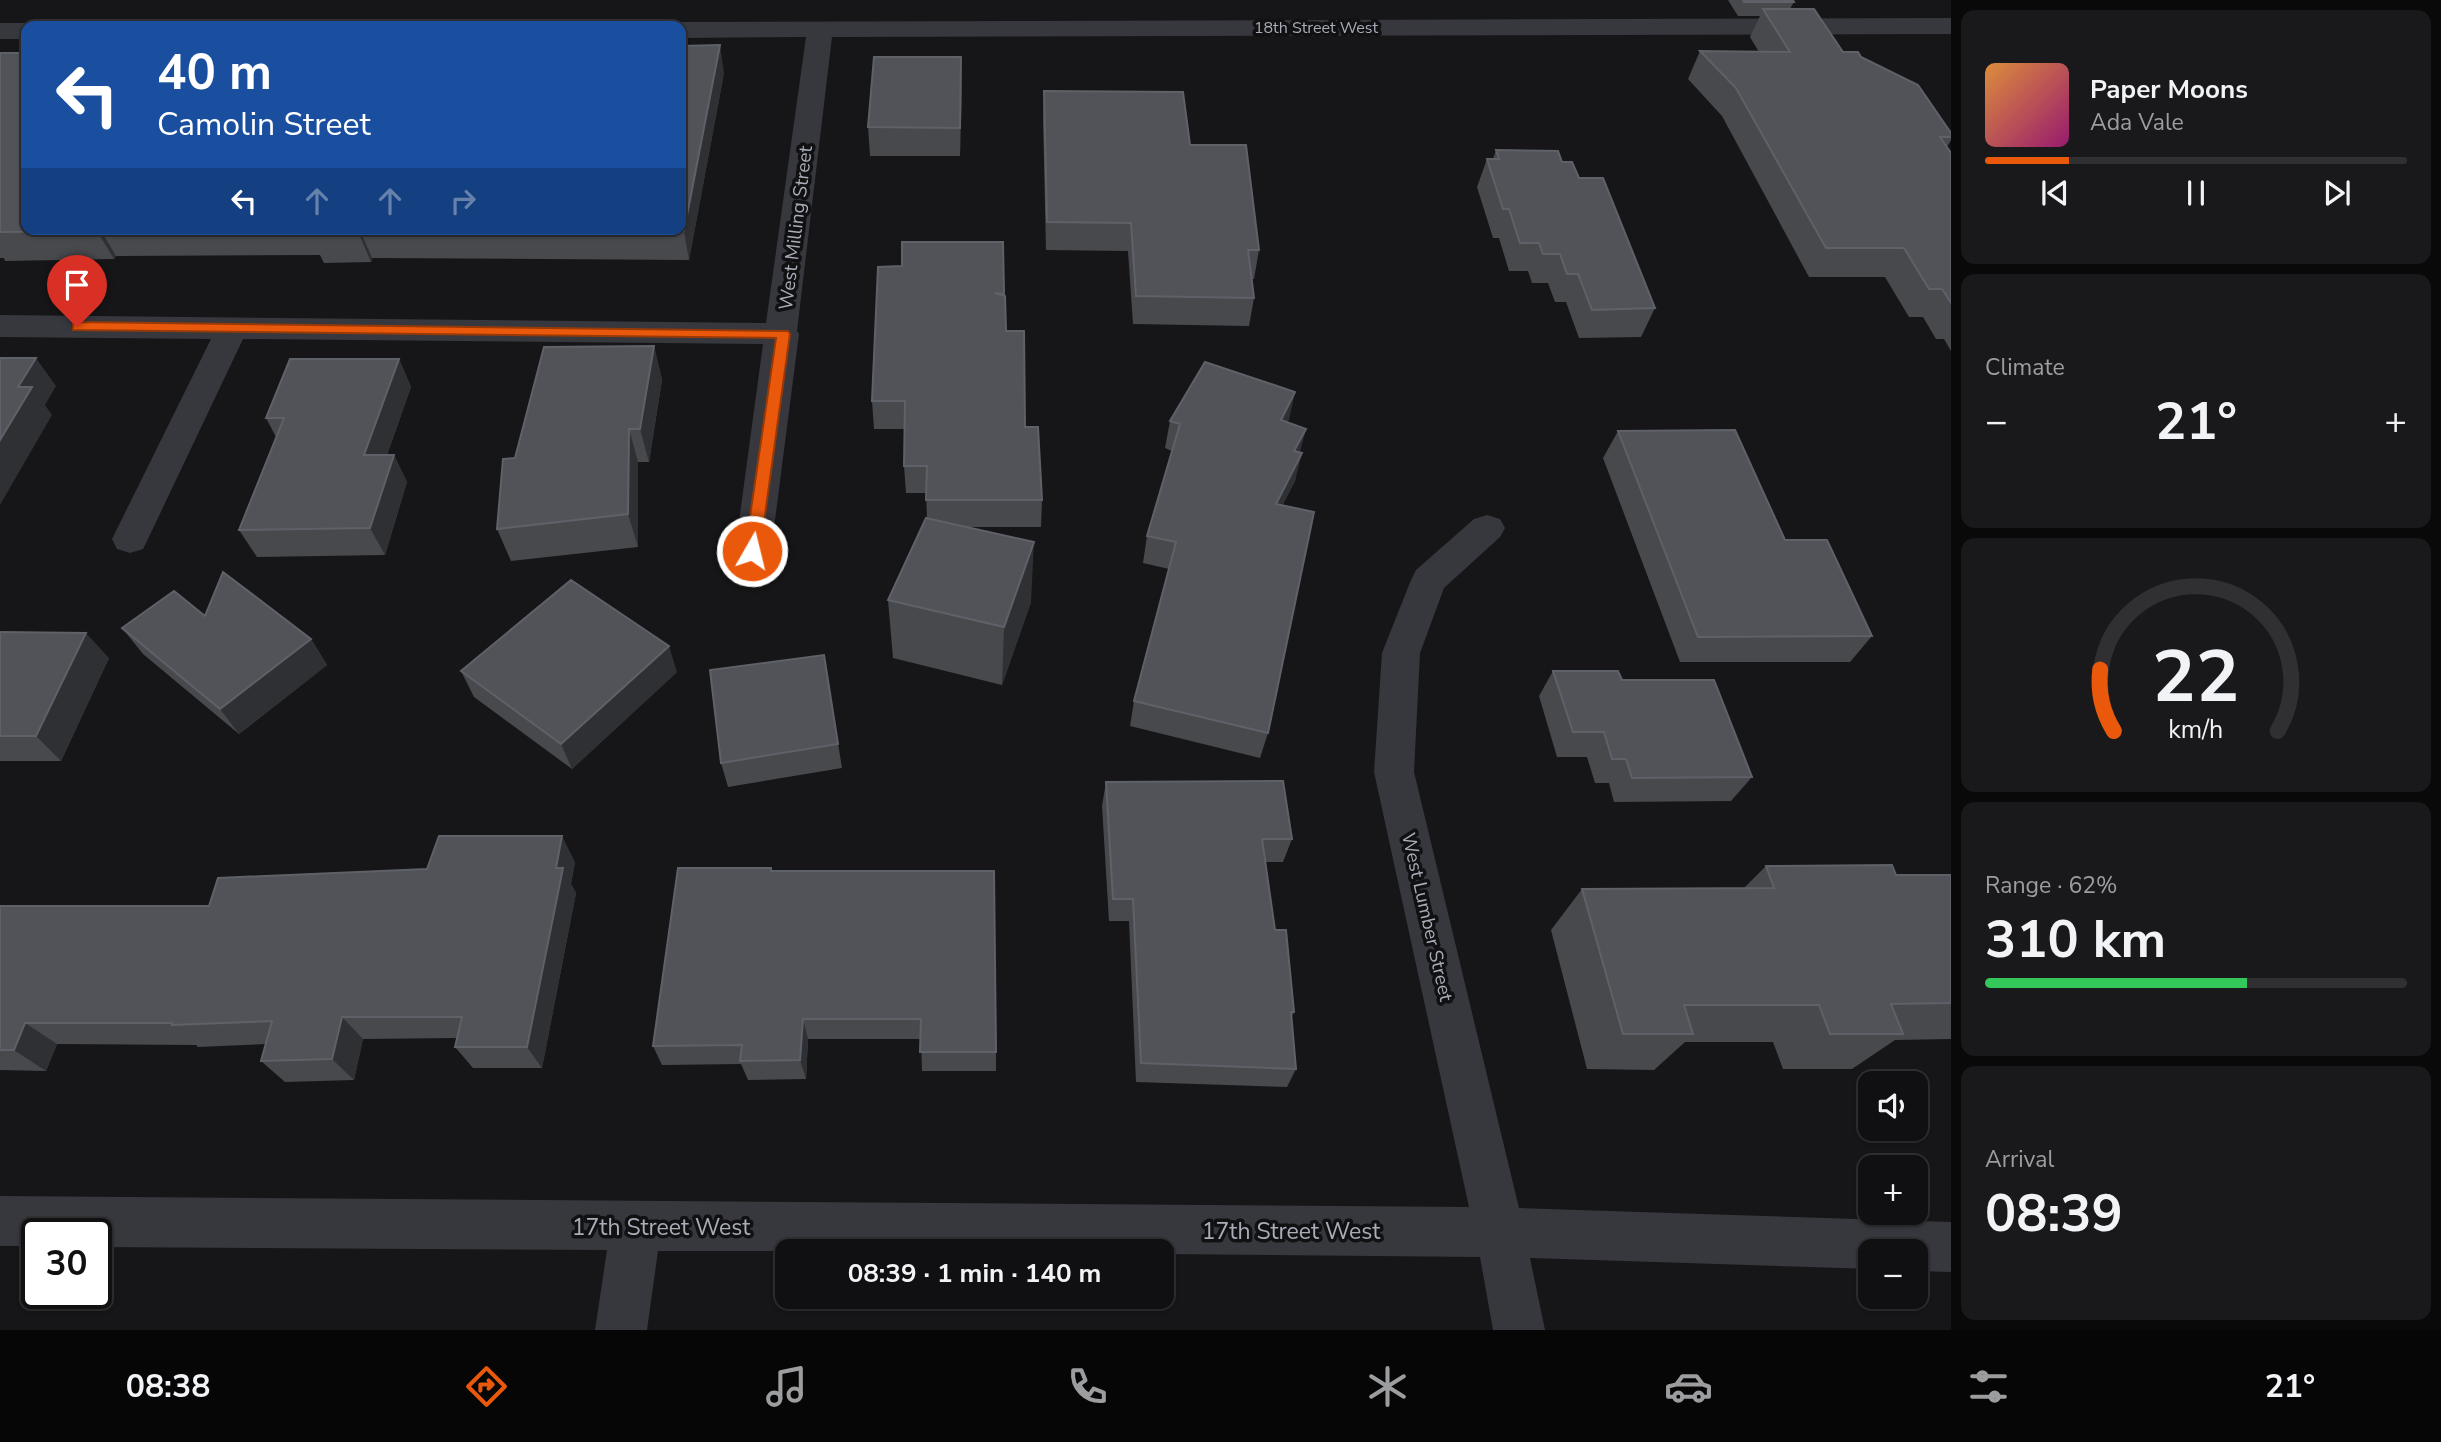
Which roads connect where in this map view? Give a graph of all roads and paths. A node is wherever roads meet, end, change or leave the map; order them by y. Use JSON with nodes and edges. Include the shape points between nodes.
{"nodes":[{"id":1,"x":1951,"y":26,"type":"edge"},
{"id":2,"x":820,"y":29,"type":"junction"},
{"id":3,"x":686,"y":30,"type":"edge"},
{"id":4,"x":0,"y":31,"type":"edge"},
{"id":5,"x":21,"y":31,"type":"edge"},
{"id":6,"x":0,"y":326,"type":"edge"},
{"id":7,"x":232,"y":328,"type":"junction"},
{"id":8,"x":783,"y":334,"type":"junction"},
{"id":9,"x":1487,"y":528,"type":"dead end"},
{"id":10,"x":130,"y":539,"type":"dead end"},
{"id":11,"x":752,"y":551,"type":"dead end"},
{"id":12,"x":0,"y":1222,"type":"edge"},
{"id":13,"x":636,"y":1227,"type":"junction"},
{"id":14,"x":1500,"y":1232,"type":"junction"},
{"id":15,"x":1951,"y":1247,"type":"edge"},
{"id":16,"x":621,"y":1330,"type":"edge"},
{"id":17,"x":1519,"y":1330,"type":"edge"}],
"edges":[{"from":1,"to":2,"type":"street","name":"18th Street West"},
{"from":2,"to":3,"type":"street","name":"18th Street West"},
{"from":2,"to":8,"type":"street","name":"West Milling Street"},
{"from":4,"to":5,"type":"street"},
{"from":6,"to":7,"type":"street"},
{"from":7,"to":8,"type":"street"},
{"from":7,"to":10,"type":"street"},
{"from":8,"to":11,"type":"street","name":"West Milling Street"},
{"from":9,"to":14,"type":"street","name":"West Lumber Street","via":[[1429,580],[1401,653],[1394,772]]},
{"from":12,"to":13,"type":"street","name":"17th Street West"},
{"from":13,"to":14,"type":"street","name":"17th Street West"},
{"from":13,"to":16,"type":"street"},
{"from":14,"to":15,"type":"street","name":"17th Street West"},
{"from":14,"to":17,"type":"street","name":"West Lumber Street"}]}
